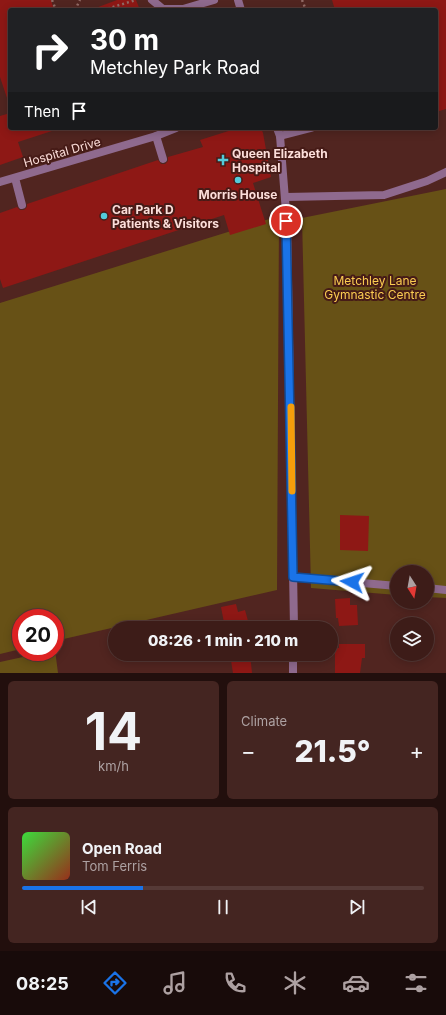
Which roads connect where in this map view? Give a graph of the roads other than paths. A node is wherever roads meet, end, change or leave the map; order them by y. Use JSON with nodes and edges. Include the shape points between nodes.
{"nodes":[{"id":1,"x":152,"y":0,"type":"edge"},
{"id":2,"x":214,"y":0,"type":"edge"},
{"id":3,"x":162,"y":8,"type":"edge"},
{"id":4,"x":186,"y":8,"type":"edge"},
{"id":5,"x":171,"y":130,"type":"edge"},
{"id":6,"x":278,"y":130,"type":"edge"},
{"id":7,"x":302,"y":130,"type":"edge"},
{"id":8,"x":156,"y":136,"type":"junction"},
{"id":9,"x":280,"y":136,"type":"junction"},
{"id":10,"x":163,"y":159,"type":"dead end"},
{"id":11,"x":446,"y":172,"type":"edge"},
{"id":12,"x":15,"y":178,"type":"junction"},
{"id":13,"x":0,"y":182,"type":"edge"},
{"id":14,"x":286,"y":197,"type":"junction"},
{"id":15,"x":22,"y":205,"type":"dead end"},
{"id":16,"x":286,"y":212,"type":"dead end"},
{"id":17,"x":286,"y":221,"type":"dead end"},
{"id":18,"x":293,"y":577,"type":"junction"},
{"id":19,"x":390,"y":585,"type":"edge"},
{"id":20,"x":434,"y":589,"type":"edge"},
{"id":21,"x":446,"y":590,"type":"edge"},
{"id":22,"x":294,"y":621,"type":"edge"},
{"id":23,"x":293,"y":661,"type":"edge"},
{"id":24,"x":293,"y":673,"type":"edge"}],
"edges":[{"from":1,"to":3,"type":"street"},
{"from":2,"to":4,"type":"street"},
{"from":5,"to":8,"type":"street","name":"Hospital Drive"},
{"from":6,"to":9,"type":"street"},
{"from":7,"to":9,"type":"street"},
{"from":8,"to":10,"type":"street"},
{"from":8,"to":12,"type":"street","name":"Hospital Drive"},
{"from":9,"to":14,"type":"street"},
{"from":11,"to":14,"type":"street","via":[[384,195]]},
{"from":12,"to":13,"type":"street","name":"Hospital Drive"},
{"from":12,"to":15,"type":"street"},
{"from":14,"to":16,"type":"street"},
{"from":17,"to":18,"type":"street"},
{"from":18,"to":19,"type":"street"},
{"from":18,"to":22,"type":"street"},
{"from":20,"to":21,"type":"street"},
{"from":23,"to":24,"type":"street"}]}
